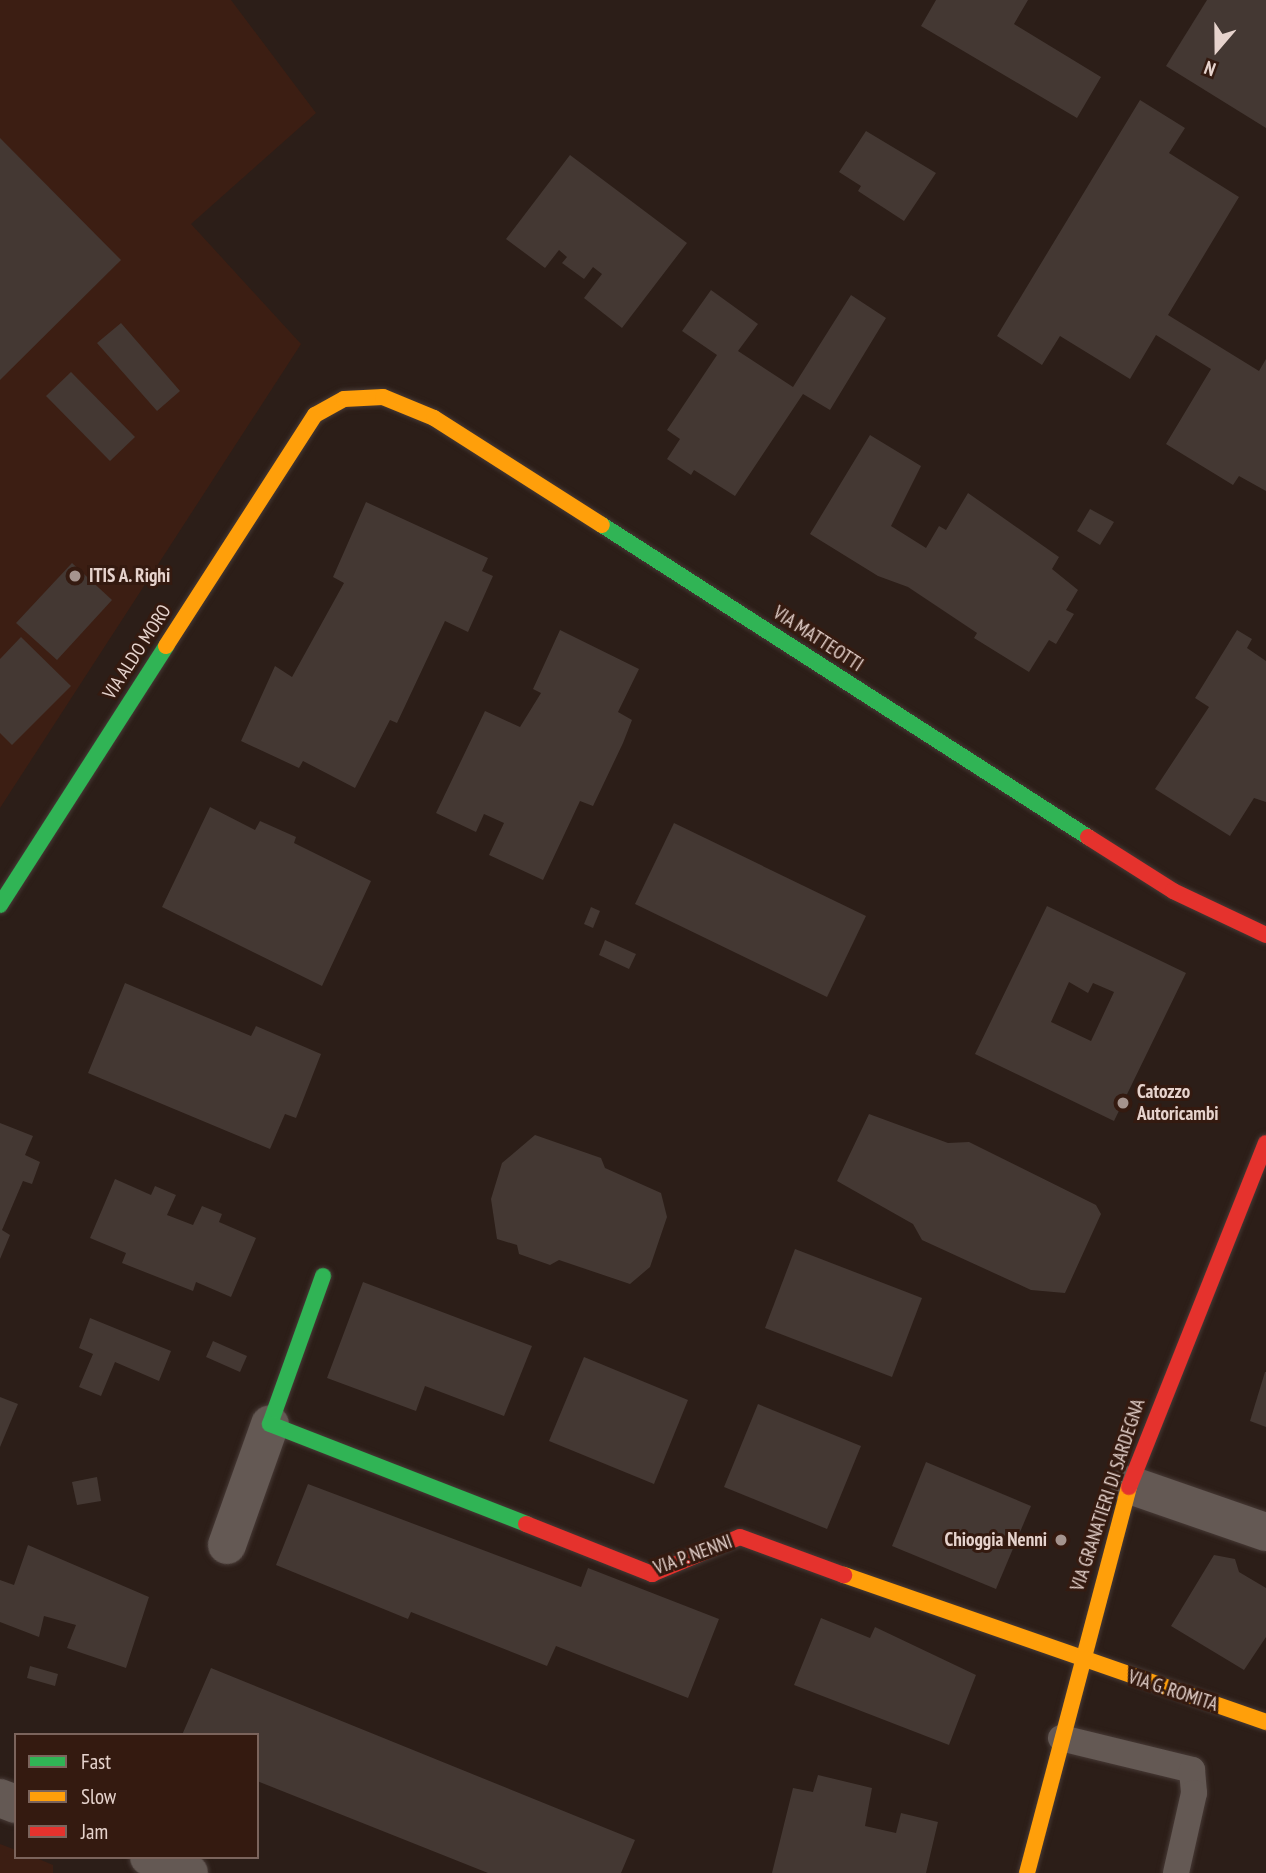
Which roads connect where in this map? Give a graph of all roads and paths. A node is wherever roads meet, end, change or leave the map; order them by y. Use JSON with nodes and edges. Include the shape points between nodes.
{"nodes":[{"id":1,"x":344,"y":398,"type":"joint"},
{"id":2,"x":0,"y":905,"type":"edge"},
{"id":3,"x":1266,"y":935,"type":"edge"},
{"id":4,"x":1266,"y":1143,"type":"edge"},
{"id":5,"x":1256,"y":1195,"type":"edge"},
{"id":6,"x":323,"y":1276,"type":"dead end"},
{"id":7,"x":271,"y":1424,"type":"junction"},
{"id":8,"x":1130,"y":1485,"type":"junction"},
{"id":9,"x":1266,"y":1532,"type":"edge"},
{"id":10,"x":227,"y":1545,"type":"dead end"},
{"id":11,"x":1081,"y":1661,"type":"junction"},
{"id":12,"x":1266,"y":1722,"type":"edge"},
{"id":13,"x":1061,"y":1738,"type":"junction"},
{"id":14,"x":154,"y":1859,"type":"edge"},
{"id":15,"x":189,"y":1873,"type":"edge"},
{"id":16,"x":1027,"y":1873,"type":"edge"},
{"id":17,"x":1176,"y":1873,"type":"edge"}],
"edges":[{"from":1,"to":2,"type":"street","name":"VIA ALDO MORO","via":[[315,415]]},
{"from":1,"to":3,"type":"street","name":"VIA MATTEOTTI","via":[[383,397],[434,418],[1173,891]]},
{"from":4,"to":5,"type":"street","name":"VIA GRANATIERI DI SARDEGNA"},
{"from":5,"to":8,"type":"street","name":"VIA GRANATIERI DI SARDEGNA"},
{"from":6,"to":7,"type":"street"},
{"from":7,"to":10,"type":"street"},
{"from":7,"to":11,"type":"street","name":"VIA P. NENNI","via":[[652,1574],[740,1537]]},
{"from":8,"to":9,"type":"street"},
{"from":8,"to":11,"type":"street","name":"VIA GRANATIERI DI SARDEGNA"},
{"from":11,"to":12,"type":"street","name":"VIA G. ROMITA"},
{"from":11,"to":13,"type":"street","name":"VIA GRANATIERI DI SARDEGNA"},
{"from":13,"to":16,"type":"street","name":"VIA GRANATIERI DI SARDEGNA"},
{"from":13,"to":17,"type":"lane","via":[[1192,1770],[1194,1793]]},
{"from":14,"to":15,"type":"street"}]}
